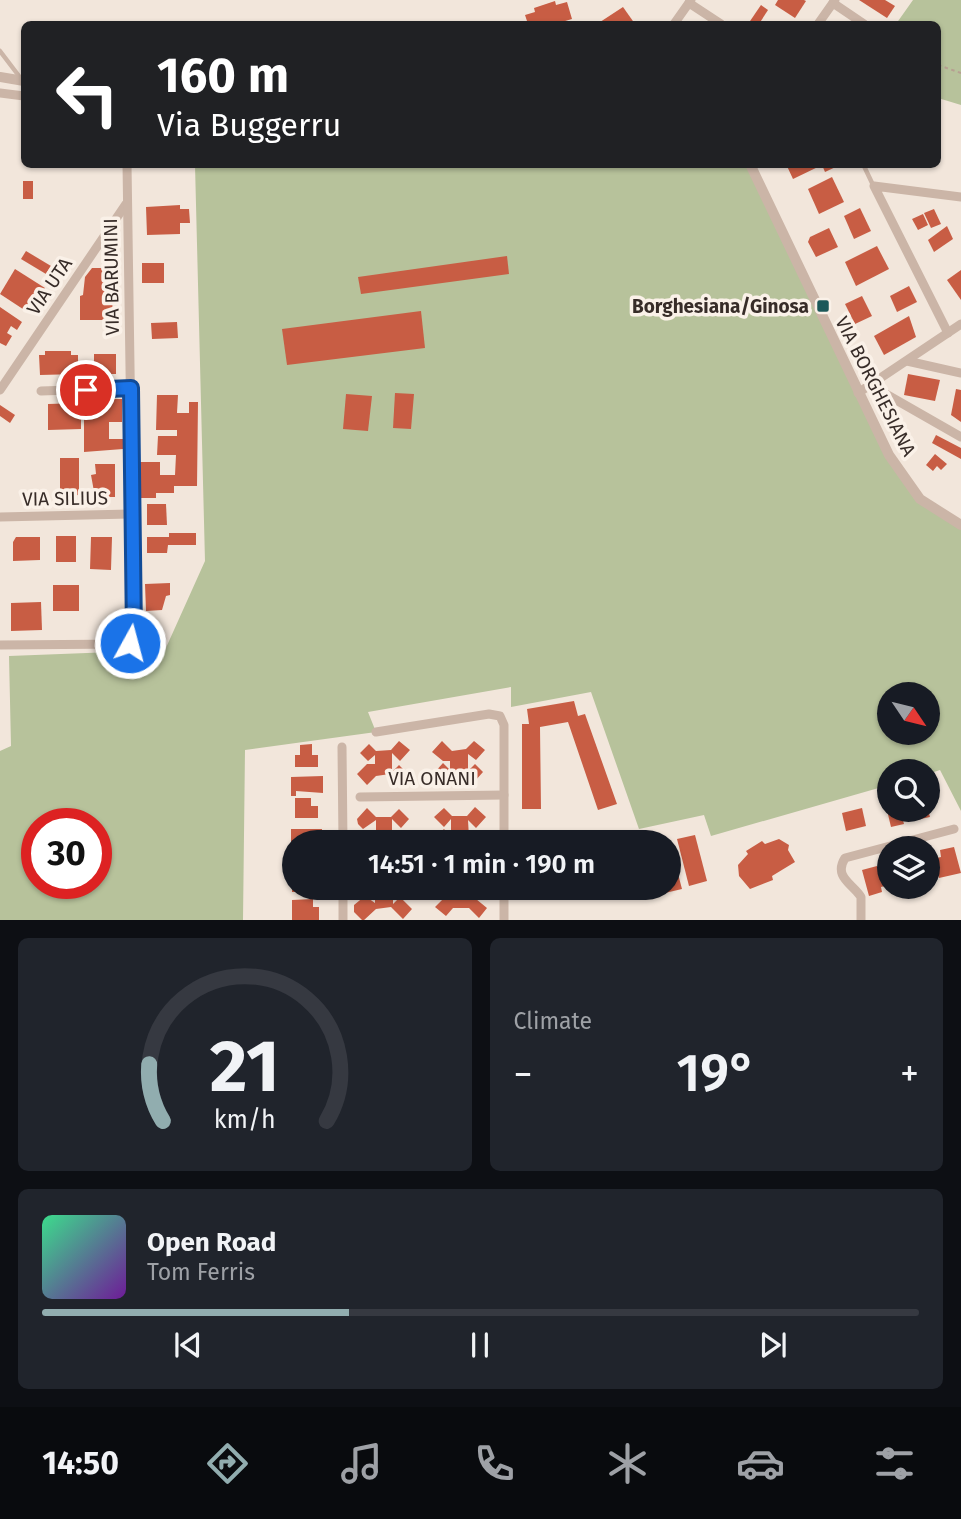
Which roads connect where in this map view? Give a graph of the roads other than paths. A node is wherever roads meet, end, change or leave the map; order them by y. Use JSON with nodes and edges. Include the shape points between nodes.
{"nodes":[{"id":1,"x":834,"y":1,"type":"edge"},
{"id":2,"x":690,"y":2,"type":"edge"},
{"id":3,"x":676,"y":21,"type":"edge"},
{"id":4,"x":716,"y":21,"type":"edge"},
{"id":5,"x":820,"y":21,"type":"edge"},
{"id":6,"x":860,"y":21,"type":"edge"},
{"id":7,"x":0,"y":51,"type":"edge"},
{"id":8,"x":21,"y":77,"type":"edge"},
{"id":9,"x":0,"y":78,"type":"edge"},
{"id":10,"x":21,"y":81,"type":"edge"},
{"id":11,"x":0,"y":93,"type":"edge"},
{"id":12,"x":21,"y":96,"type":"edge"},
{"id":13,"x":127,"y":168,"type":"edge"},
{"id":14,"x":752,"y":168,"type":"edge"},
{"id":15,"x":865,"y":168,"type":"edge"},
{"id":16,"x":874,"y":186,"type":"junction"},
{"id":17,"x":961,"y":197,"type":"edge"},
{"id":18,"x":127,"y":202,"type":"junction"},
{"id":19,"x":961,"y":324,"type":"edge"},
{"id":20,"x":948,"y":333,"type":"junction"},
{"id":21,"x":907,"y":361,"type":"junction"},
{"id":22,"x":961,"y":373,"type":"edge"},
{"id":23,"x":870,"y":385,"type":"junction"},
{"id":24,"x":131,"y":388,"type":"junction"},
{"id":25,"x":0,"y":390,"type":"edge"},
{"id":26,"x":41,"y":391,"type":"dead end"},
{"id":27,"x":858,"y":393,"type":"junction"},
{"id":28,"x":961,"y":437,"type":"edge"},
{"id":29,"x":130,"y":514,"type":"junction"},
{"id":30,"x":0,"y":517,"type":"edge"},
{"id":31,"x":961,"y":525,"type":"edge"},
{"id":32,"x":0,"y":645,"type":"edge"},
{"id":33,"x":376,"y":732,"type":"dead end"},
{"id":34,"x":342,"y":747,"type":"dead end"},
{"id":35,"x":504,"y":795,"type":"junction"},
{"id":36,"x":360,"y":797,"type":"dead end"},
{"id":37,"x":954,"y":829,"type":"dead end"},
{"id":38,"x":343,"y":830,"type":"edge"},
{"id":39,"x":504,"y":830,"type":"edge"},
{"id":40,"x":343,"y":900,"type":"edge"},
{"id":41,"x":504,"y":900,"type":"edge"},
{"id":42,"x":343,"y":920,"type":"edge"},
{"id":43,"x":504,"y":920,"type":"edge"},
{"id":44,"x":861,"y":920,"type":"edge"}],
"edges":[{"from":1,"to":5,"type":"street"},
{"from":1,"to":6,"type":"street"},
{"from":2,"to":3,"type":"street"},
{"from":2,"to":4,"type":"street"},
{"from":7,"to":8,"type":"lane"},
{"from":9,"to":10,"type":"street"},
{"from":11,"to":12,"type":"street"},
{"from":13,"to":18,"type":"street","name":"VIA BARUMINI"},
{"from":14,"to":27,"type":"street","name":"VIA BORGHESIANA"},
{"from":15,"to":16,"type":"lane"},
{"from":16,"to":17,"type":"street"},
{"from":16,"to":20,"type":"street"},
{"from":18,"to":24,"type":"street","name":"VIA BARUMINI"},
{"from":18,"to":25,"type":"street","name":"VIA UTA"},
{"from":19,"to":20,"type":"street"},
{"from":20,"to":21,"type":"street"},
{"from":21,"to":22,"type":"street"},
{"from":21,"to":23,"type":"street"},
{"from":23,"to":27,"type":"street"},
{"from":23,"to":28,"type":"street"},
{"from":24,"to":26,"type":"street"},
{"from":24,"to":29,"type":"street","name":"VIA BARUMINI"},
{"from":27,"to":31,"type":"street","name":"VIA BORGHESIANA","via":[[910,487],[934,510]]},
{"from":29,"to":30,"type":"street","name":"VIA SILIUS"},
{"from":29,"to":32,"type":"street","name":"VIA BARUMINI","via":[[132,641]]},
{"from":33,"to":35,"type":"street","via":[[497,714],[503,723]]},
{"from":34,"to":38,"type":"street"},
{"from":35,"to":36,"type":"street","name":"VIA ONANI"},
{"from":35,"to":39,"type":"street"},
{"from":37,"to":44,"type":"street","via":[[845,858],[842,873],[861,897]]},
{"from":40,"to":42,"type":"street"},
{"from":41,"to":43,"type":"street"}]}
